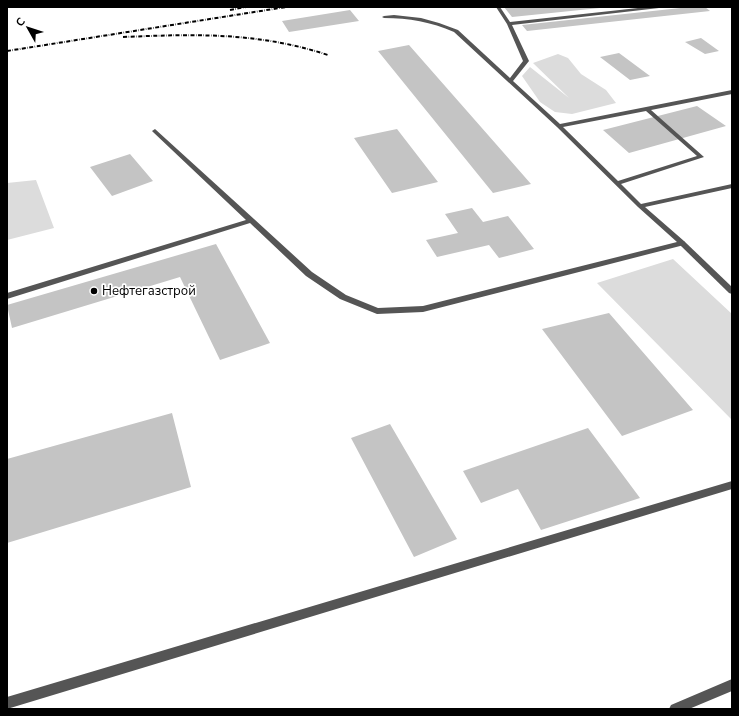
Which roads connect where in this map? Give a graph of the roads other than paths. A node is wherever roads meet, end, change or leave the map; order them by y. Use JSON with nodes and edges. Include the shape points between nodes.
{"nodes":[{"id":1,"x":498,"y":7,"type":"edge"},
{"id":2,"x":659,"y":7,"type":"edge"},
{"id":3,"x":384,"y":17,"type":"dead end"},
{"id":4,"x":509,"y":24,"type":"junction"},
{"id":5,"x":510,"y":81,"type":"junction"},
{"id":6,"x":732,"y":92,"type":"edge"},
{"id":7,"x":647,"y":109,"type":"junction"},
{"id":8,"x":559,"y":126,"type":"junction"},
{"id":9,"x":155,"y":131,"type":"dead end"},
{"id":10,"x":616,"y":183,"type":"junction"},
{"id":11,"x":732,"y":186,"type":"edge"},
{"id":12,"x":640,"y":206,"type":"junction"},
{"id":13,"x":252,"y":220,"type":"junction"},
{"id":14,"x":682,"y":243,"type":"junction"},
{"id":15,"x":732,"y":291,"type":"edge"},
{"id":16,"x":7,"y":296,"type":"edge"},
{"id":17,"x":732,"y":485,"type":"edge"},
{"id":18,"x":732,"y":685,"type":"edge"},
{"id":19,"x":7,"y":703,"type":"edge"},
{"id":20,"x":675,"y":709,"type":"edge"}],
"edges":[{"from":1,"to":4,"type":"street"},
{"from":2,"to":4,"type":"street"},
{"from":3,"to":5,"type":"street","via":[[410,16],[438,23],[456,31]]},
{"from":4,"to":5,"type":"street","via":[[526,61]]},
{"from":5,"to":8,"type":"street"},
{"from":6,"to":7,"type":"street"},
{"from":7,"to":8,"type":"street"},
{"from":7,"to":10,"type":"street","via":[[701,157]]},
{"from":8,"to":10,"type":"street"},
{"from":9,"to":13,"type":"street"},
{"from":10,"to":12,"type":"street"},
{"from":11,"to":12,"type":"street"},
{"from":12,"to":14,"type":"street"},
{"from":13,"to":14,"type":"street","via":[[309,274],[343,298],[377,311],[423,309]]},
{"from":13,"to":16,"type":"street"},
{"from":14,"to":15,"type":"street"},
{"from":17,"to":19,"type":"street"},
{"from":18,"to":20,"type":"street"}]}
